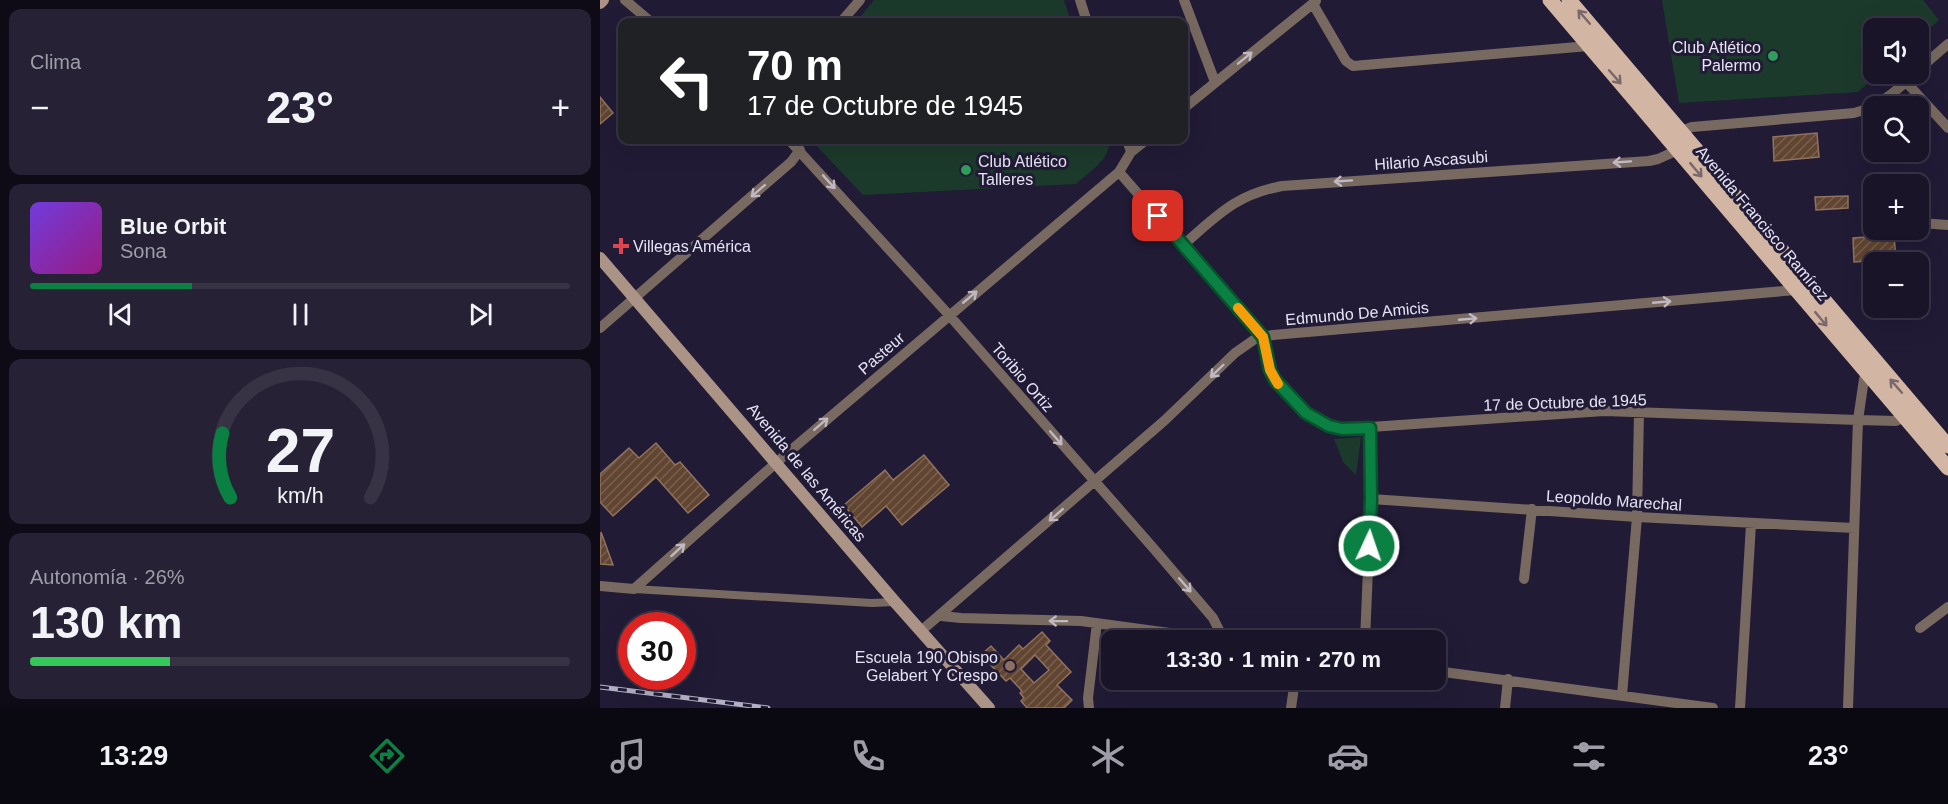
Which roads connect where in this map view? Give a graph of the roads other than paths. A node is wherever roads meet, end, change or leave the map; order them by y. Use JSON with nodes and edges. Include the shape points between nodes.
{"nodes":[{"id":1,"x":625,"y":0,"type":"edge"},
{"id":2,"x":860,"y":0,"type":"edge"},
{"id":3,"x":1080,"y":0,"type":"edge"},
{"id":4,"x":1184,"y":0,"type":"edge"},
{"id":5,"x":1550,"y":0,"type":"edge"},
{"id":6,"x":1569,"y":0,"type":"edge"},
{"id":7,"x":1315,"y":2,"type":"edge"},
{"id":8,"x":646,"y":18,"type":"edge"},
{"id":9,"x":844,"y":18,"type":"edge"},
{"id":10,"x":1087,"y":18,"type":"edge"},
{"id":11,"x":1948,"y":44,"type":"edge"},
{"id":12,"x":1589,"y":46,"type":"junction"},
{"id":13,"x":1929,"y":61,"type":"edge"},
{"id":14,"x":1215,"y":82,"type":"junction"},
{"id":15,"x":1903,"y":84,"type":"edge"},
{"id":16,"x":1908,"y":84,"type":"edge"},
{"id":17,"x":1188,"y":105,"type":"edge"},
{"id":18,"x":1658,"y":126,"type":"junction"},
{"id":19,"x":1948,"y":128,"type":"edge"},
{"id":20,"x":1682,"y":131,"type":"junction"},
{"id":21,"x":793,"y":144,"type":"edge"},
{"id":22,"x":1128,"y":144,"type":"edge"},
{"id":23,"x":1141,"y":144,"type":"edge"},
{"id":24,"x":800,"y":150,"type":"junction"},
{"id":25,"x":1678,"y":150,"type":"junction"},
{"id":26,"x":1131,"y":152,"type":"junction"},
{"id":27,"x":1119,"y":172,"type":"junction"},
{"id":28,"x":1929,"y":224,"type":"edge"},
{"id":29,"x":1948,"y":225,"type":"edge"},
{"id":30,"x":1183,"y":245,"type":"junction"},
{"id":31,"x":600,"y":258,"type":"edge"},
{"id":32,"x":1796,"y":290,"type":"junction"},
{"id":33,"x":635,"y":298,"type":"junction"},
{"id":34,"x":949,"y":315,"type":"junction"},
{"id":35,"x":600,"y":328,"type":"edge"},
{"id":36,"x":1263,"y":337,"type":"junction"},
{"id":37,"x":1871,"y":368,"type":"junction"},
{"id":38,"x":1640,"y":412,"type":"junction"},
{"id":39,"x":1911,"y":414,"type":"junction"},
{"id":40,"x":1858,"y":420,"type":"junction"},
{"id":41,"x":1370,"y":428,"type":"junction"},
{"id":42,"x":1948,"y":446,"type":"edge"},
{"id":43,"x":777,"y":462,"type":"junction"},
{"id":44,"x":1948,"y":468,"type":"edge"},
{"id":45,"x":1094,"y":482,"type":"junction"},
{"id":46,"x":1371,"y":499,"type":"junction"},
{"id":47,"x":1532,"y":509,"type":"junction"},
{"id":48,"x":1637,"y":518,"type":"junction"},
{"id":49,"x":1751,"y":524,"type":"junction"},
{"id":50,"x":1854,"y":528,"type":"junction"},
{"id":51,"x":1524,"y":579,"type":"dead end"},
{"id":52,"x":600,"y":586,"type":"edge"},
{"id":53,"x":634,"y":589,"type":"junction"},
{"id":54,"x":895,"y":602,"type":"junction"},
{"id":55,"x":1948,"y":607,"type":"edge"},
{"id":56,"x":941,"y":616,"type":"junction"},
{"id":57,"x":1098,"y":623,"type":"junction"},
{"id":58,"x":1920,"y":628,"type":"dead end"},
{"id":59,"x":1149,"y":630,"type":"edge"},
{"id":60,"x":1218,"y":630,"type":"edge"},
{"id":61,"x":1365,"y":630,"type":"edge"},
{"id":62,"x":921,"y":631,"type":"junction"},
{"id":63,"x":1446,"y":671,"type":"edge"},
{"id":64,"x":1509,"y":679,"type":"junction"},
{"id":65,"x":1294,"y":690,"type":"edge"},
{"id":66,"x":1622,"y":695,"type":"junction"},
{"id":67,"x":1696,"y":707,"type":"edge"},
{"id":68,"x":989,"y":708,"type":"edge"},
{"id":69,"x":1089,"y":708,"type":"edge"},
{"id":70,"x":1291,"y":708,"type":"edge"},
{"id":71,"x":1505,"y":708,"type":"edge"},
{"id":72,"x":1713,"y":708,"type":"edge"},
{"id":73,"x":1740,"y":708,"type":"edge"},
{"id":74,"x":1848,"y":708,"type":"edge"}],
"edges":[{"from":1,"to":8,"type":"street"},
{"from":2,"to":9,"type":"street"},
{"from":3,"to":10,"type":"street"},
{"from":4,"to":14,"type":"street"},
{"from":5,"to":12,"type":"main road","name":"Avenida Francisco Ramírez"},
{"from":20,"to":6,"type":"main road","name":"Avenida Francisco Ramírez","one_way":true},
{"from":7,"to":12,"type":"street","via":[[1346,61],[1353,66]]},
{"from":14,"to":7,"type":"street","one_way":true},
{"from":11,"to":13,"type":"street"},
{"from":12,"to":18,"type":"main road","name":"Avenida Francisco Ramírez","one_way":true},
{"from":14,"to":17,"type":"street"},
{"from":15,"to":20,"type":"street","via":[[1879,103],[1854,113]]},
{"from":16,"to":19,"type":"street"},
{"from":18,"to":20,"type":"street"},
{"from":18,"to":25,"type":"main road","name":"Avenida Francisco Ramírez"},
{"from":20,"to":25,"type":"street"},
{"from":20,"to":37,"type":"main road","name":"Avenida Francisco Ramírez"},
{"from":21,"to":24,"type":"street","name":"Toribio Ortiz"},
{"from":22,"to":26,"type":"street"},
{"from":23,"to":26,"type":"street","name":"Pasteur"},
{"from":24,"to":33,"type":"street","one_way":true},
{"from":24,"to":34,"type":"street","name":"Toribio Ortiz","one_way":true},
{"from":25,"to":30,"type":"street","name":"Hilario Ascasubi","one_way":true,"via":[[1649,161],[1271,188],[1235,202]]},
{"from":25,"to":32,"type":"main road","name":"Avenida Francisco Ramírez","one_way":true},
{"from":26,"to":27,"type":"street","name":"Pasteur"},
{"from":27,"to":30,"type":"street"},
{"from":34,"to":27,"type":"street","name":"Pasteur","one_way":true},
{"from":28,"to":29,"type":"street"},
{"from":30,"to":36,"type":"street"},
{"from":31,"to":33,"type":"main road","name":"Avenida de las Américas"},
{"from":36,"to":32,"type":"street","name":"Edmundo De Amicis","one_way":true},
{"from":32,"to":37,"type":"main road","name":"Avenida Francisco Ramírez","one_way":true},
{"from":33,"to":35,"type":"street"},
{"from":33,"to":43,"type":"main road","name":"Avenida de las Américas"},
{"from":43,"to":34,"type":"street","name":"Pasteur","one_way":true},
{"from":34,"to":45,"type":"street","name":"Toribio Ortiz","one_way":true},
{"from":36,"to":41,"type":"street","name":"17 de Octubre de 1945","via":[[1275,380],[1306,413],[1329,426]]},
{"from":36,"to":45,"type":"street","name":"Edmundo De Amicis","one_way":true,"via":[[1235,353]]},
{"from":37,"to":39,"type":"main road","name":"Avenida Francisco Ramírez"},
{"from":37,"to":40,"type":"street","via":[[1861,391]]},
{"from":38,"to":40,"type":"street","name":"17 de Octubre de 1945"},
{"from":38,"to":41,"type":"street","name":"17 de Octubre de 1945","via":[[1604,411]]},
{"from":38,"to":48,"type":"street"},
{"from":39,"to":40,"type":"street","name":"17 de Octubre de 1945","via":[[1896,421]]},
{"from":39,"to":42,"type":"main road","name":"Avenida Francisco Ramírez"},
{"from":39,"to":44,"type":"main road","name":"Avenida Francisco Ramírez"},
{"from":40,"to":50,"type":"street"},
{"from":41,"to":46,"type":"street"},
{"from":53,"to":43,"type":"street","name":"Pasteur","one_way":true},
{"from":43,"to":54,"type":"main road","name":"Avenida de las Américas"},
{"from":45,"to":56,"type":"street","name":"Edmundo De Amicis","one_way":true},
{"from":45,"to":60,"type":"street","name":"Toribio Ortiz","one_way":true,"via":[[1213,618]]},
{"from":46,"to":47,"type":"street","name":"Leopoldo Marechal"},
{"from":46,"to":61,"type":"street"},
{"from":47,"to":48,"type":"street","name":"Leopoldo Marechal"},
{"from":47,"to":51,"type":"street"},
{"from":48,"to":49,"type":"street","name":"Leopoldo Marechal"},
{"from":48,"to":66,"type":"street"},
{"from":49,"to":50,"type":"street","name":"Leopoldo Marechal"},
{"from":49,"to":73,"type":"street"},
{"from":50,"to":74,"type":"street"},
{"from":52,"to":53,"type":"street"},
{"from":53,"to":54,"type":"street"},
{"from":54,"to":62,"type":"main road","name":"Avenida de las Américas"},
{"from":55,"to":58,"type":"street"},
{"from":57,"to":56,"type":"street","one_way":true},
{"from":56,"to":62,"type":"street","name":"Edmundo De Amicis"},
{"from":57,"to":59,"type":"street"},
{"from":57,"to":69,"type":"street"},
{"from":62,"to":68,"type":"main road","name":"Avenida de las Américas"},
{"from":63,"to":64,"type":"street"},
{"from":64,"to":66,"type":"street"},
{"from":64,"to":71,"type":"street"},
{"from":65,"to":70,"type":"street"},
{"from":66,"to":67,"type":"street"},
{"from":67,"to":72,"type":"street"}]}
